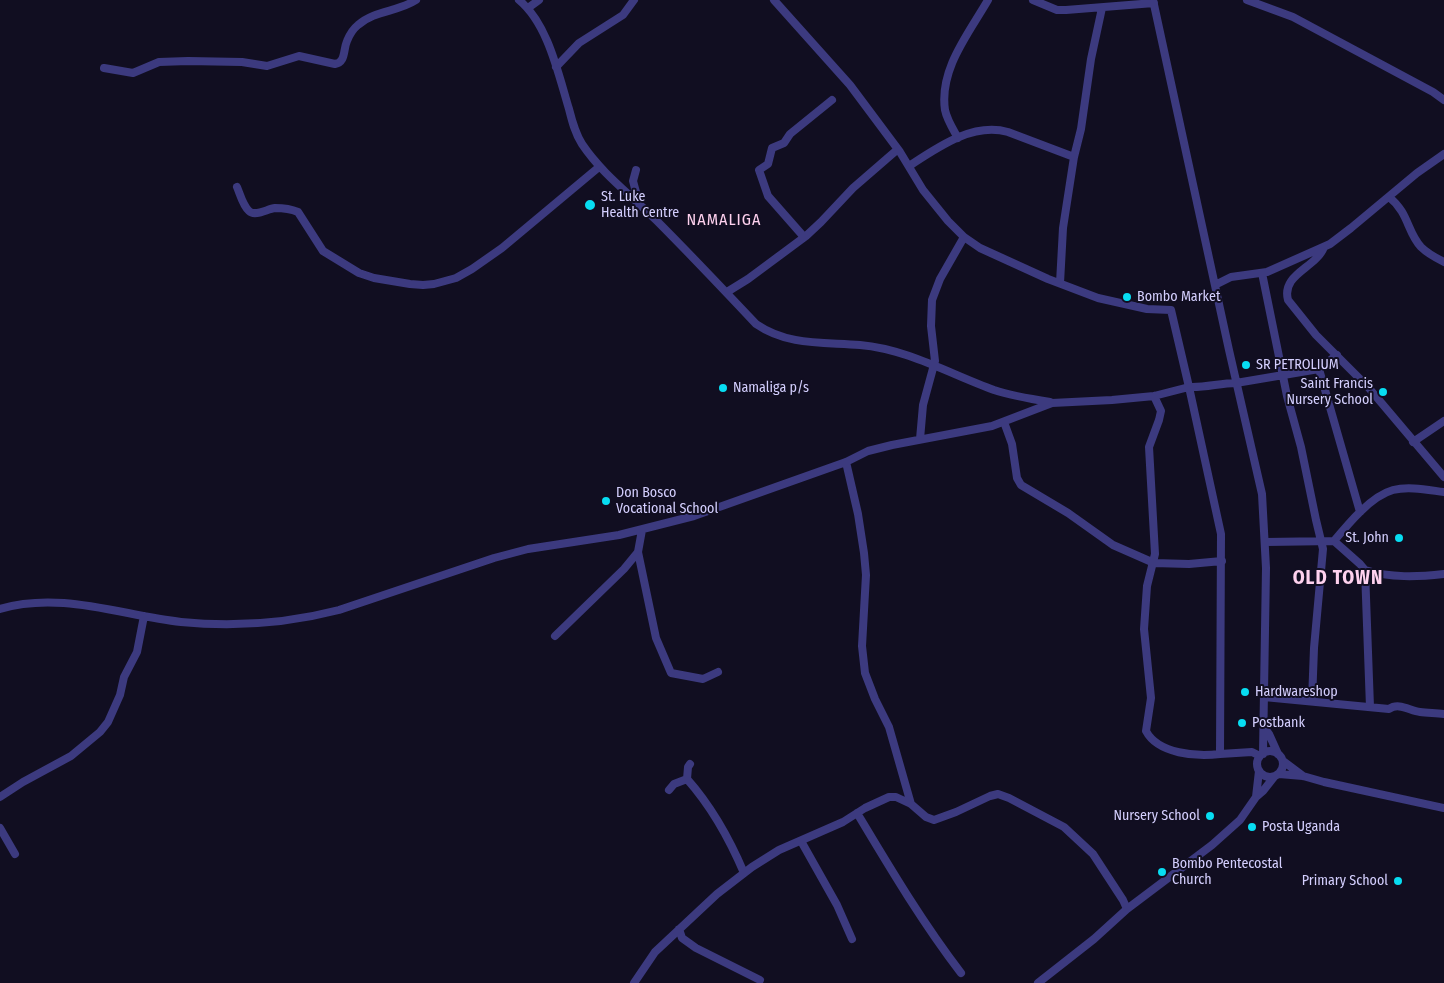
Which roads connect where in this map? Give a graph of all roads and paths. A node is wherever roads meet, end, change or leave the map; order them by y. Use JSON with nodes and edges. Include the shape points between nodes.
{"nodes":[{"id":1,"x":416,"y":0,"type":"edge"},
{"id":2,"x":519,"y":0,"type":"edge"},
{"id":3,"x":539,"y":0,"type":"edge"},
{"id":4,"x":634,"y":0,"type":"edge"},
{"id":5,"x":775,"y":0,"type":"edge"},
{"id":6,"x":988,"y":0,"type":"edge"},
{"id":7,"x":1033,"y":0,"type":"edge"},
{"id":8,"x":1247,"y":0,"type":"edge"},
{"id":9,"x":1153,"y":1,"type":"edge"},
{"id":10,"x":528,"y":8,"type":"junction"},
{"id":11,"x":1102,"y":8,"type":"junction"},
{"id":12,"x":556,"y":67,"type":"junction"},
{"id":13,"x":104,"y":68,"type":"dead end"},
{"id":14,"x":832,"y":100,"type":"dead end"},
{"id":15,"x":1444,"y":100,"type":"edge"},
{"id":16,"x":958,"y":138,"type":"junction"},
{"id":17,"x":898,"y":149,"type":"junction"},
{"id":18,"x":1444,"y":154,"type":"edge"},
{"id":19,"x":1074,"y":157,"type":"junction"},
{"id":20,"x":910,"y":166,"type":"junction"},
{"id":21,"x":599,"y":167,"type":"junction"},
{"id":22,"x":636,"y":170,"type":"dead end"},
{"id":23,"x":237,"y":186,"type":"dead end"},
{"id":24,"x":630,"y":196,"type":"junction"},
{"id":25,"x":1389,"y":197,"type":"junction"},
{"id":26,"x":804,"y":237,"type":"junction"},
{"id":27,"x":964,"y":237,"type":"junction"},
{"id":28,"x":1324,"y":247,"type":"junction"},
{"id":29,"x":1444,"y":262,"type":"edge"},
{"id":30,"x":1262,"y":273,"type":"junction"},
{"id":31,"x":1060,"y":283,"type":"junction"},
{"id":32,"x":1215,"y":285,"type":"junction"},
{"id":33,"x":727,"y":292,"type":"junction"},
{"id":34,"x":1337,"y":355,"type":"junction"},
{"id":35,"x":934,"y":365,"type":"junction"},
{"id":36,"x":1319,"y":369,"type":"junction"},
{"id":37,"x":1283,"y":375,"type":"junction"},
{"id":38,"x":1236,"y":383,"type":"junction"},
{"id":39,"x":1188,"y":388,"type":"junction"},
{"id":40,"x":1154,"y":396,"type":"junction"},
{"id":41,"x":1052,"y":402,"type":"junction"},
{"id":42,"x":1444,"y":421,"type":"edge"},
{"id":43,"x":1004,"y":422,"type":"junction"},
{"id":44,"x":920,"y":439,"type":"junction"},
{"id":45,"x":1414,"y":442,"type":"junction"},
{"id":46,"x":846,"y":462,"type":"junction"},
{"id":47,"x":1444,"y":477,"type":"edge"},
{"id":48,"x":1444,"y":492,"type":"edge"},
{"id":49,"x":1360,"y":512,"type":"junction"},
{"id":50,"x":642,"y":530,"type":"junction"},
{"id":51,"x":1322,"y":540,"type":"junction"},
{"id":52,"x":1334,"y":541,"type":"junction"},
{"id":53,"x":1266,"y":542,"type":"junction"},
{"id":54,"x":638,"y":552,"type":"junction"},
{"id":55,"x":1222,"y":561,"type":"junction"},
{"id":56,"x":1154,"y":563,"type":"junction"},
{"id":57,"x":1365,"y":570,"type":"junction"},
{"id":58,"x":1444,"y":574,"type":"edge"},
{"id":59,"x":0,"y":609,"type":"edge"},
{"id":60,"x":144,"y":616,"type":"junction"},
{"id":61,"x":555,"y":636,"type":"dead end"},
{"id":62,"x":718,"y":672,"type":"dead end"},
{"id":63,"x":1264,"y":697,"type":"junction"},
{"id":64,"x":1312,"y":701,"type":"junction"},
{"id":65,"x":1370,"y":707,"type":"junction"},
{"id":66,"x":1444,"y":714,"type":"edge"},
{"id":67,"x":1264,"y":727,"type":"junction"},
{"id":68,"x":1220,"y":754,"type":"junction"},
{"id":69,"x":1278,"y":754,"type":"junction"},
{"id":70,"x":1262,"y":755,"type":"junction"},
{"id":71,"x":1283,"y":761,"type":"junction"},
{"id":72,"x":690,"y":764,"type":"dead end"},
{"id":73,"x":1259,"y":772,"type":"junction"},
{"id":74,"x":1276,"y":776,"type":"junction"},
{"id":75,"x":1304,"y":776,"type":"junction"},
{"id":76,"x":686,"y":779,"type":"junction"},
{"id":77,"x":669,"y":790,"type":"dead end"},
{"id":78,"x":1256,"y":796,"type":"junction"},
{"id":79,"x":0,"y":797,"type":"edge"},
{"id":80,"x":911,"y":804,"type":"junction"},
{"id":81,"x":1444,"y":808,"type":"edge"},
{"id":82,"x":858,"y":813,"type":"junction"},
{"id":83,"x":0,"y":828,"type":"edge"},
{"id":84,"x":801,"y":841,"type":"junction"},
{"id":85,"x":15,"y":854,"type":"dead end"},
{"id":86,"x":744,"y":873,"type":"junction"},
{"id":87,"x":1127,"y":910,"type":"junction"},
{"id":88,"x":679,"y":929,"type":"junction"},
{"id":89,"x":852,"y":939,"type":"dead end"},
{"id":90,"x":961,"y":973,"type":"dead end"},
{"id":91,"x":760,"y":980,"type":"dead end"},
{"id":92,"x":634,"y":983,"type":"edge"},
{"id":93,"x":1038,"y":983,"type":"edge"}],
"edges":[{"from":1,"to":13,"type":"street","via":[[378,13],[358,25],[347,40],[340,63],[299,56],[267,66],[188,61],[158,62],[133,73]]},
{"from":2,"to":10,"type":"street"},
{"from":3,"to":10,"type":"street"},
{"from":4,"to":12,"type":"street","via":[[623,14],[579,44]]},
{"from":5,"to":17,"type":"street","via":[[850,85]]},
{"from":6,"to":16,"type":"street","via":[[954,57],[947,76],[945,110]]},
{"from":7,"to":11,"type":"street","via":[[1057,10]]},
{"from":8,"to":15,"type":"street","via":[[1293,17]]},
{"from":9,"to":11,"type":"street"},
{"from":9,"to":32,"type":"street"},
{"from":10,"to":12,"type":"street","via":[[540,25]]},
{"from":11,"to":19,"type":"street"},
{"from":12,"to":21,"type":"street","via":[[577,134]]},
{"from":14,"to":26,"type":"street","via":[[790,134],[784,143],[772,148],[768,164],[759,170],[768,196]]},
{"from":16,"to":19,"type":"street","via":[[981,129],[999,130]]},
{"from":16,"to":20,"type":"street"},
{"from":17,"to":20,"type":"street"},
{"from":17,"to":26,"type":"street"},
{"from":18,"to":25,"type":"street"},
{"from":19,"to":31,"type":"street","via":[[1063,228]]},
{"from":20,"to":27,"type":"street","via":[[935,206]]},
{"from":21,"to":23,"type":"street","via":[[472,269],[444,282],[423,285],[374,278],[359,272],[323,251],[298,212],[276,208],[250,213]]},
{"from":21,"to":24,"type":"street"},
{"from":22,"to":24,"type":"street","via":[[633,181],[636,192]]},
{"from":24,"to":33,"type":"street"},
{"from":25,"to":28,"type":"street"},
{"from":25,"to":29,"type":"street","via":[[1402,210],[1422,248]]},
{"from":26,"to":33,"type":"street"},
{"from":27,"to":31,"type":"street","via":[[980,248]]},
{"from":27,"to":35,"type":"street","via":[[932,300]]},
{"from":28,"to":30,"type":"street"},
{"from":28,"to":34,"type":"street","via":[[1319,256],[1291,281],[1286,294],[1295,310]]},
{"from":30,"to":32,"type":"street","via":[[1231,277]]},
{"from":30,"to":37,"type":"street"},
{"from":31,"to":39,"type":"street","via":[[1114,303],[1171,310]]},
{"from":32,"to":38,"type":"street"},
{"from":33,"to":35,"type":"street","via":[[756,324],[775,335],[821,344],[869,347]]},
{"from":34,"to":36,"type":"street"},
{"from":34,"to":45,"type":"street"},
{"from":35,"to":41,"type":"street","via":[[995,390]]},
{"from":35,"to":44,"type":"street","via":[[923,405]]},
{"from":36,"to":37,"type":"street"},
{"from":36,"to":49,"type":"street"},
{"from":37,"to":38,"type":"street"},
{"from":37,"to":51,"type":"street"},
{"from":38,"to":39,"type":"street"},
{"from":38,"to":53,"type":"street","via":[[1262,494]]},
{"from":39,"to":40,"type":"street"},
{"from":39,"to":55,"type":"street","via":[[1219,523]]},
{"from":40,"to":41,"type":"street"},
{"from":40,"to":56,"type":"street","via":[[1161,410],[1149,447]]},
{"from":41,"to":43,"type":"street"},
{"from":42,"to":45,"type":"street"},
{"from":43,"to":44,"type":"street"},
{"from":43,"to":56,"type":"street","via":[[1021,485],[1113,545]]},
{"from":44,"to":46,"type":"street","via":[[868,451]]},
{"from":45,"to":47,"type":"street"},
{"from":46,"to":50,"type":"street","via":[[694,516]]},
{"from":46,"to":80,"type":"street","via":[[864,553],[862,646],[866,673],[889,726]]},
{"from":48,"to":49,"type":"street","via":[[1392,490]]},
{"from":49,"to":52,"type":"street"},
{"from":50,"to":54,"type":"street"},
{"from":50,"to":60,"type":"street","via":[[528,549],[315,616],[249,623],[208,623]]},
{"from":51,"to":52,"type":"street"},
{"from":51,"to":53,"type":"street"},
{"from":51,"to":64,"type":"street"},
{"from":52,"to":57,"type":"street"},
{"from":53,"to":63,"type":"street"},
{"from":54,"to":61,"type":"street"},
{"from":54,"to":62,"type":"street","via":[[656,638],[672,673],[703,679]]},
{"from":55,"to":56,"type":"street"},
{"from":55,"to":68,"type":"street"},
{"from":56,"to":68,"type":"street","via":[[1147,586],[1144,629],[1151,698],[1146,731],[1153,740],[1175,751],[1194,756]]},
{"from":57,"to":58,"type":"street","via":[[1403,577]]},
{"from":57,"to":65,"type":"street"},
{"from":59,"to":60,"type":"street","via":[[48,601]]},
{"from":60,"to":79,"type":"street","via":[[136,652],[108,722],[71,756]]},
{"from":63,"to":64,"type":"street"},
{"from":63,"to":67,"type":"street"},
{"from":64,"to":65,"type":"street"},
{"from":65,"to":66,"type":"street","via":[[1389,709],[1394,706]]},
{"from":67,"to":69,"type":"street"},
{"from":67,"to":70,"type":"street"},
{"from":68,"to":70,"type":"street","via":[[1255,752]]},
{"from":69,"to":70,"type":"street","via":[[1270,751]]},
{"from":69,"to":71,"type":"street"},
{"from":70,"to":73,"type":"street"},
{"from":71,"to":74,"type":"street","via":[[1282,770]]},
{"from":71,"to":75,"type":"street"},
{"from":72,"to":76,"type":"street"},
{"from":73,"to":74,"type":"street","via":[[1266,777]]},
{"from":73,"to":78,"type":"street"},
{"from":74,"to":75,"type":"street"},
{"from":74,"to":78,"type":"street"},
{"from":75,"to":81,"type":"street"},
{"from":76,"to":77,"type":"street"},
{"from":76,"to":86,"type":"street","via":[[726,835]]},
{"from":78,"to":87,"type":"street","via":[[1240,820],[1212,845]]},
{"from":80,"to":82,"type":"street","via":[[889,797]]},
{"from":80,"to":87,"type":"street","via":[[926,818],[934,820],[990,796],[998,794],[1009,798],[1064,827],[1094,854]]},
{"from":82,"to":84,"type":"street"},
{"from":82,"to":90,"type":"street","via":[[935,940]]},
{"from":83,"to":85,"type":"street"},
{"from":84,"to":86,"type":"street","via":[[772,854]]},
{"from":84,"to":89,"type":"street","via":[[837,904]]},
{"from":86,"to":88,"type":"street"},
{"from":87,"to":93,"type":"street"},
{"from":88,"to":91,"type":"street","via":[[682,938],[696,948]]},
{"from":88,"to":92,"type":"street","via":[[655,952]]}]}
